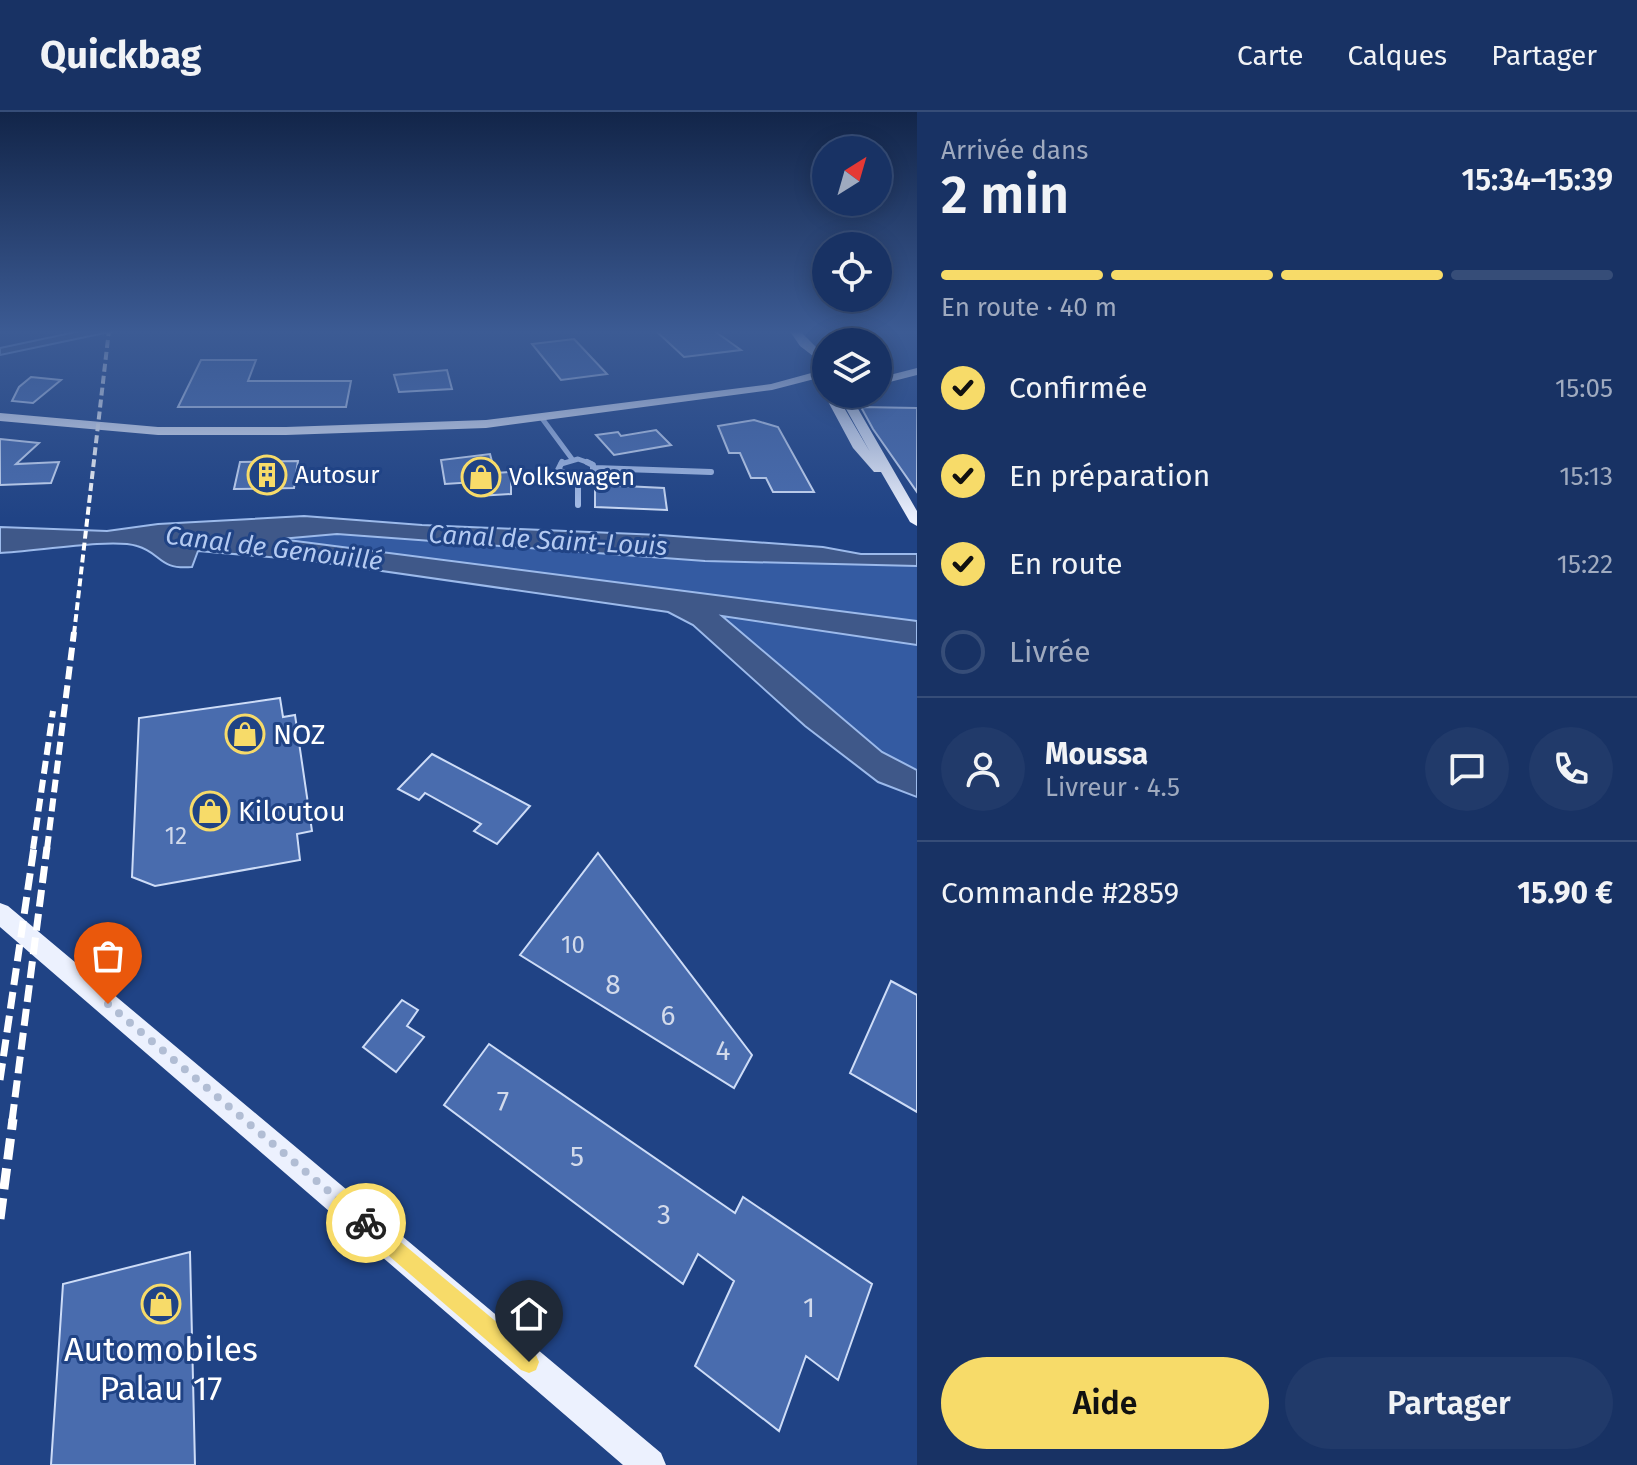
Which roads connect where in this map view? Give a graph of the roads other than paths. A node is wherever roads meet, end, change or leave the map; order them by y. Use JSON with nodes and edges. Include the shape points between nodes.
{"nodes":[{"id":1,"x":725,"y":393,"type":"edge"},
{"id":2,"x":836,"y":408,"type":"edge"},
{"id":3,"x":852,"y":408,"type":"edge"},
{"id":4,"x":0,"y":417,"type":"edge"},
{"id":5,"x":541,"y":417,"type":"junction"},
{"id":6,"x":572,"y":459,"type":"junction"},
{"id":7,"x":595,"y":468,"type":"junction"},
{"id":8,"x":711,"y":472,"type":"dead end"},
{"id":9,"x":578,"y":478,"type":"junction"},
{"id":10,"x":890,"y":480,"type":"junction"},
{"id":11,"x":578,"y":505,"type":"dead end"},
{"id":12,"x":917,"y":522,"type":"edge"},
{"id":13,"x":0,"y":913,"type":"edge"},
{"id":14,"x":649,"y":1465,"type":"edge"}],
"edges":[{"from":1,"to":5,"type":"main road"},
{"from":2,"to":10,"type":"main road","via":[[859,448]]},
{"from":3,"to":10,"type":"main road"},
{"from":4,"to":5,"type":"main road","via":[[158,431],[286,431]]},
{"from":5,"to":6,"type":"street"},
{"from":6,"to":7,"type":"street"},
{"from":6,"to":9,"type":"street","via":[[558,470]]},
{"from":7,"to":8,"type":"street"},
{"from":7,"to":9,"type":"street"},
{"from":9,"to":11,"type":"street"},
{"from":10,"to":12,"type":"main road"},
{"from":13,"to":14,"type":"main road"}]}
